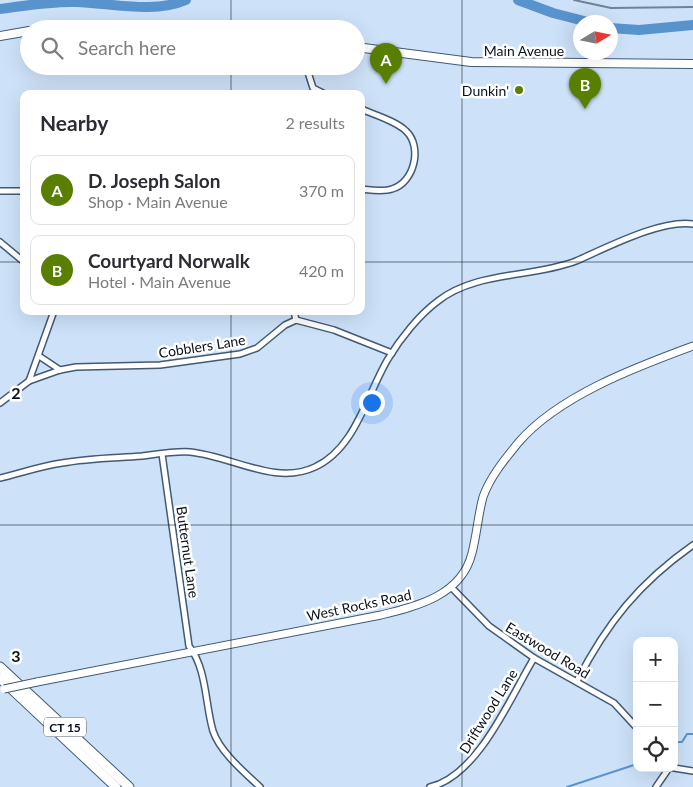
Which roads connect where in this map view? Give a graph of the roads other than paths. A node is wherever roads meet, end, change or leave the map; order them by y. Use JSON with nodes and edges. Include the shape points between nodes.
{"nodes":[{"id":1,"x":20,"y":33,"type":"edge"},
{"id":2,"x":0,"y":36,"type":"edge"},
{"id":3,"x":365,"y":48,"type":"edge"},
{"id":4,"x":693,"y":64,"type":"edge"},
{"id":5,"x":309,"y":75,"type":"edge"},
{"id":6,"x":317,"y":90,"type":"edge"},
{"id":7,"x":365,"y":111,"type":"edge"},
{"id":8,"x":365,"y":189,"type":"edge"},
{"id":9,"x":20,"y":191,"type":"edge"},
{"id":10,"x":0,"y":192,"type":"edge"},
{"id":11,"x":693,"y":224,"type":"edge"},
{"id":12,"x":0,"y":242,"type":"edge"},
{"id":13,"x":20,"y":259,"type":"edge"},
{"id":14,"x":53,"y":315,"type":"edge"},
{"id":15,"x":295,"y":315,"type":"edge"},
{"id":16,"x":296,"y":320,"type":"junction"},
{"id":17,"x":693,"y":346,"type":"edge"},
{"id":18,"x":392,"y":352,"type":"junction"},
{"id":19,"x":39,"y":356,"type":"junction"},
{"id":20,"x":60,"y":370,"type":"junction"},
{"id":21,"x":29,"y":381,"type":"junction"},
{"id":22,"x":0,"y":403,"type":"edge"},
{"id":23,"x":162,"y":454,"type":"junction"},
{"id":24,"x":0,"y":478,"type":"edge"},
{"id":25,"x":693,"y":545,"type":"edge"},
{"id":26,"x":451,"y":587,"type":"junction"},
{"id":27,"x":194,"y":651,"type":"junction"},
{"id":28,"x":534,"y":658,"type":"junction"},
{"id":29,"x":0,"y":667,"type":"edge"},
{"id":30,"x":0,"y":678,"type":"edge"},
{"id":31,"x":577,"y":681,"type":"junction"},
{"id":32,"x":2,"y":689,"type":"edge"},
{"id":33,"x":636,"y":727,"type":"edge"},
{"id":34,"x":678,"y":769,"type":"edge"},
{"id":35,"x":693,"y":771,"type":"edge"},
{"id":36,"x":666,"y":772,"type":"edge"},
{"id":37,"x":116,"y":787,"type":"edge"},
{"id":38,"x":129,"y":787,"type":"edge"},
{"id":39,"x":260,"y":787,"type":"edge"},
{"id":40,"x":430,"y":787,"type":"edge"},
{"id":41,"x":656,"y":787,"type":"edge"}],
"edges":[{"from":1,"to":2,"type":"main road"},
{"from":3,"to":4,"type":"main road","name":"Main Avenue","via":[[471,62]]},
{"from":5,"to":6,"type":"street","via":[[313,88]]},
{"from":7,"to":8,"type":"street","via":[[405,130],[411,137],[415,152],[410,175],[398,187]]},
{"from":9,"to":10,"type":"street"},
{"from":11,"to":18,"type":"street","via":[[682,222],[660,227],[562,266],[456,290],[426,312]]},
{"from":12,"to":13,"type":"street"},
{"from":14,"to":19,"type":"street"},
{"from":15,"to":16,"type":"street"},
{"from":16,"to":18,"type":"street","via":[[334,330]]},
{"from":16,"to":20,"type":"street","name":"Cobblers Lane","via":[[257,348],[240,354],[160,365]]},
{"from":17,"to":26,"type":"main road","name":"West Rocks Road","via":[[572,401],[544,418],[520,441],[490,481],[470,560],[464,573]]},
{"from":18,"to":23,"type":"street","via":[[351,431],[332,456],[317,466],[282,474],[190,452]]},
{"from":19,"to":20,"type":"street"},
{"from":19,"to":21,"type":"street"},
{"from":20,"to":21,"type":"street","name":"Cobblers Lane"},
{"from":21,"to":22,"type":"street"},
{"from":23,"to":24,"type":"street","via":[[70,462]]},
{"from":23,"to":27,"type":"street","name":"Butternut Lane","via":[[189,646]]},
{"from":25,"to":31,"type":"street","via":[[626,604],[606,629]]},
{"from":26,"to":27,"type":"main road","name":"West Rocks Road","via":[[428,601],[402,610]]},
{"from":26,"to":28,"type":"street","name":"Eastwood Road","via":[[480,620]]},
{"from":27,"to":32,"type":"main road","name":"West Rocks Road","bridge":true},
{"from":27,"to":39,"type":"street","via":[[220,745]]},
{"from":28,"to":31,"type":"street","name":"Eastwood Road"},
{"from":28,"to":40,"type":"street","name":"Driftwood Lane","via":[[478,753],[460,773]]},
{"from":29,"to":38,"type":"highway","number":"CT 15"},
{"from":30,"to":37,"type":"highway","number":"CT 15"},
{"from":31,"to":33,"type":"street","name":"Eastwood Road","via":[[614,702]]},
{"from":34,"to":35,"type":"street"},
{"from":36,"to":41,"type":"street"}]}
